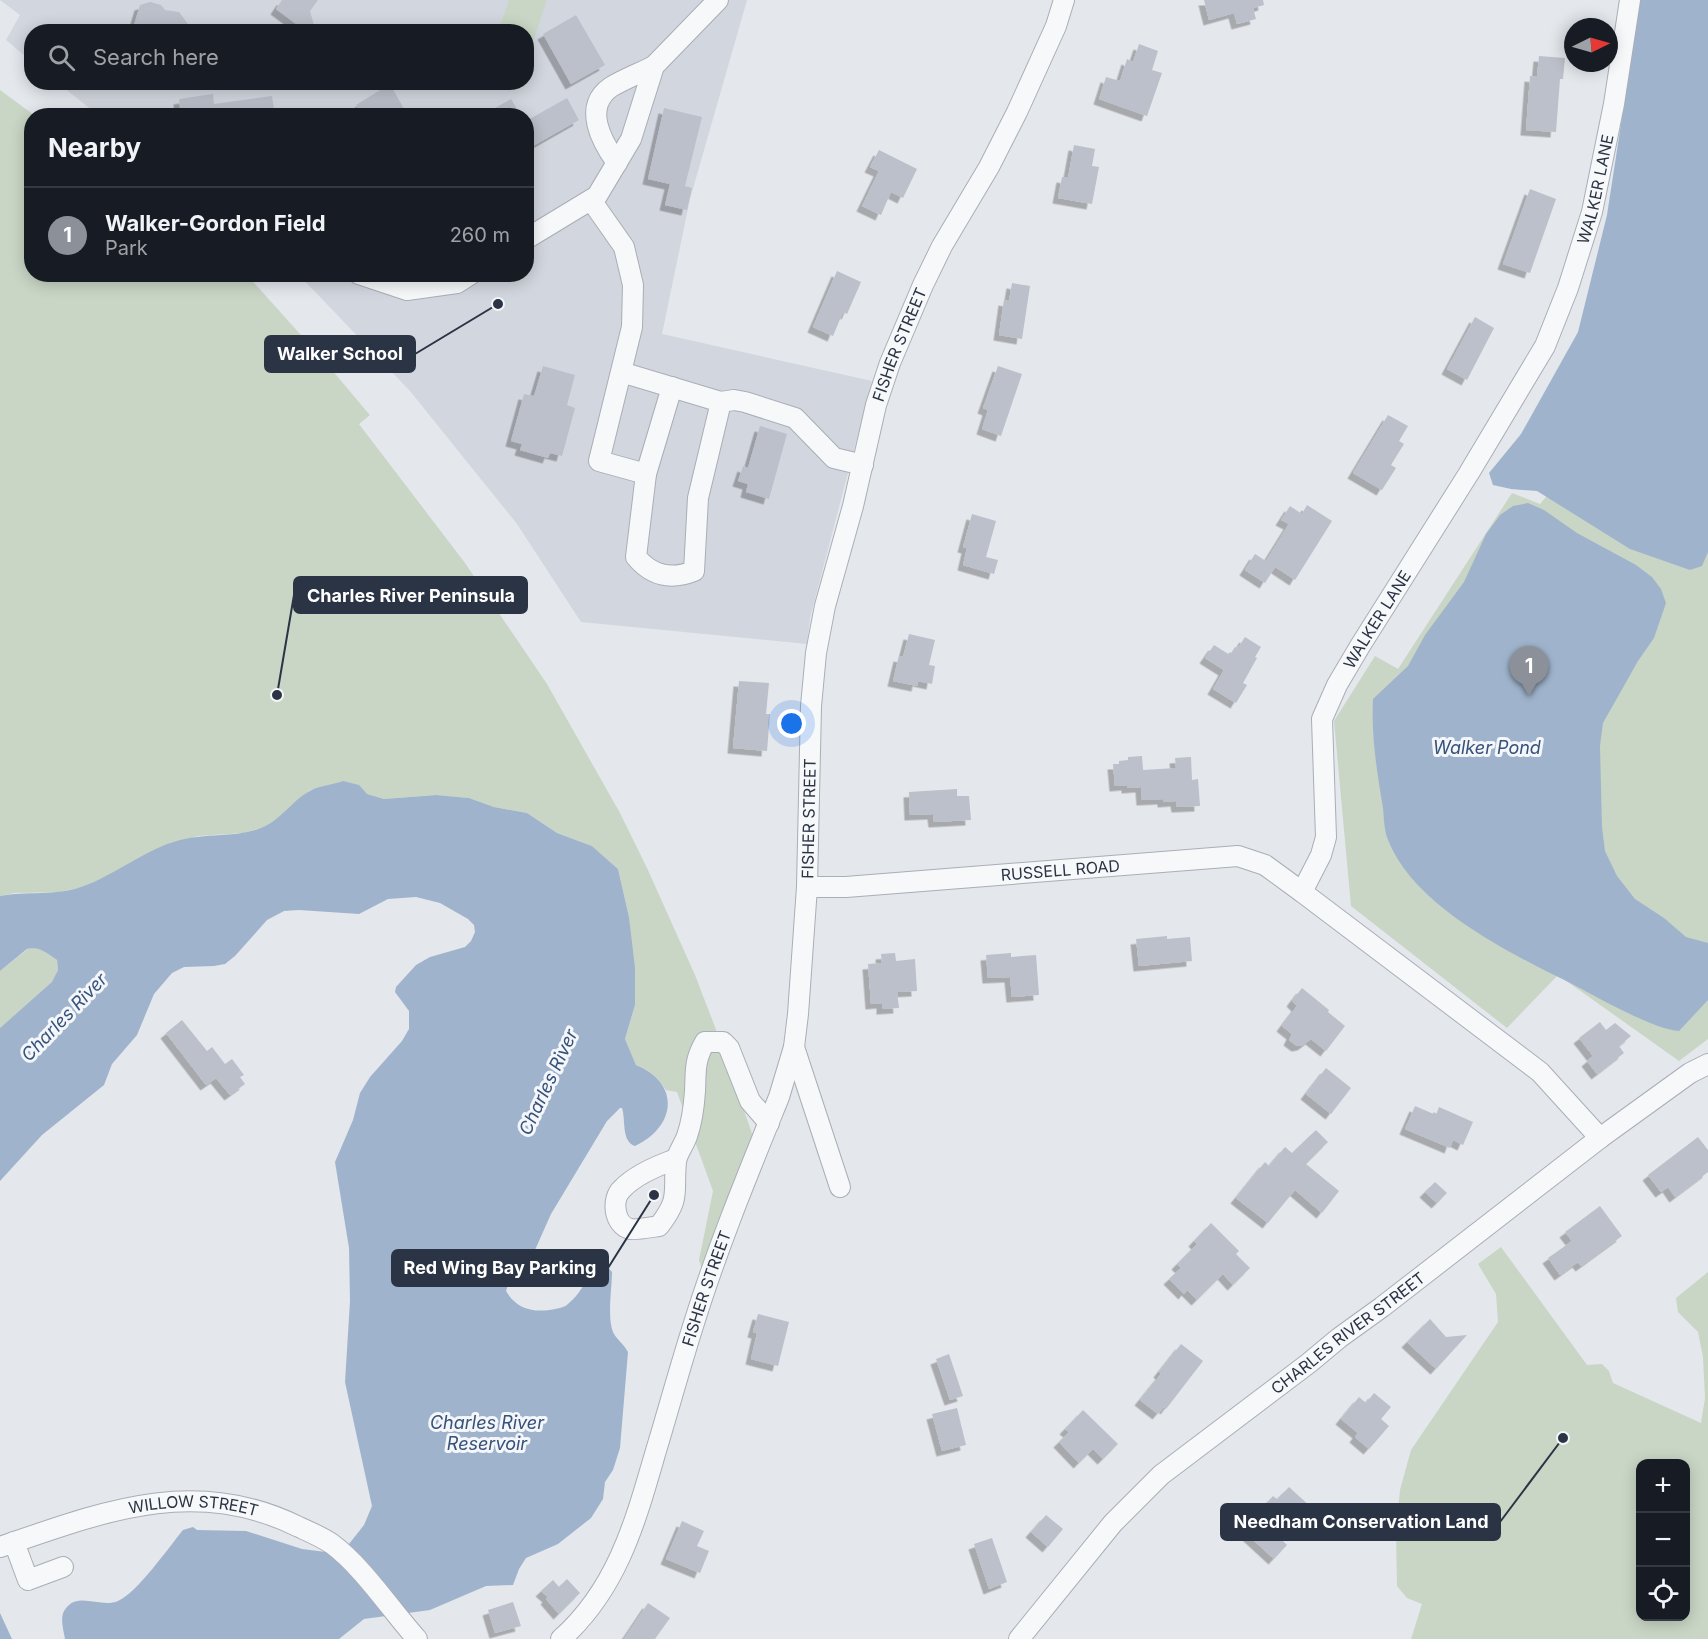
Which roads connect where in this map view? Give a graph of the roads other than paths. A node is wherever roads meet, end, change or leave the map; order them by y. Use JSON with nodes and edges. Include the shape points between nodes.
{"nodes":[{"id":1,"x":718,"y":0,"type":"edge"},
{"id":2,"x":1064,"y":0,"type":"edge"},
{"id":3,"x":1630,"y":0,"type":"edge"},
{"id":4,"x":654,"y":66,"type":"junction"},
{"id":5,"x":617,"y":163,"type":"junction"},
{"id":6,"x":591,"y":200,"type":"junction"},
{"id":7,"x":534,"y":233,"type":"edge"},
{"id":8,"x":383,"y":282,"type":"edge"},
{"id":9,"x":459,"y":282,"type":"edge"},
{"id":10,"x":621,"y":372,"type":"junction"},
{"id":11,"x":672,"y":387,"type":"junction"},
{"id":12,"x":722,"y":402,"type":"junction"},
{"id":13,"x":863,"y":465,"type":"junction"},
{"id":14,"x":646,"y":474,"type":"junction"},
{"id":15,"x":807,"y":887,"type":"junction"},
{"id":16,"x":1302,"y":892,"type":"junction"},
{"id":17,"x":794,"y":1047,"type":"junction"},
{"id":18,"x":1708,"y":1064,"type":"edge"},
{"id":19,"x":769,"y":1123,"type":"junction"},
{"id":20,"x":1600,"y":1138,"type":"junction"},
{"id":21,"x":676,"y":1159,"type":"dead end"},
{"id":22,"x":840,"y":1186,"type":"dead end"},
{"id":23,"x":7,"y":1545,"type":"edge"},
{"id":24,"x":63,"y":1567,"type":"dead end"},
{"id":25,"x":413,"y":1635,"type":"edge"},
{"id":26,"x":561,"y":1639,"type":"edge"},
{"id":27,"x":1019,"y":1639,"type":"edge"}],
"edges":[{"from":1,"to":4,"type":"street"},
{"from":2,"to":13,"type":"street","name":"FISHER STREET","via":[[1017,112],[918,295],[882,384]]},
{"from":3,"to":16,"type":"street","name":"WALKER LANE","via":[[1592,212],[1545,346],[1354,656],[1322,718],[1326,837]]},
{"from":4,"to":5,"type":"street","via":[[631,139]]},
{"from":4,"to":5,"type":"street","via":[[611,88],[598,102],[598,129]]},
{"from":5,"to":6,"type":"street"},
{"from":6,"to":7,"type":"street"},
{"from":6,"to":10,"type":"street","via":[[624,247],[633,285],[632,327]]},
{"from":8,"to":9,"type":"street","via":[[407,290]]},
{"from":10,"to":11,"type":"street"},
{"from":10,"to":14,"type":"street","via":[[599,461]]},
{"from":11,"to":12,"type":"street"},
{"from":11,"to":14,"type":"street"},
{"from":12,"to":13,"type":"street","via":[[745,402],[795,418],[834,458]]},
{"from":12,"to":14,"type":"street","via":[[698,498],[694,571],[665,576],[645,567],[636,557]]},
{"from":13,"to":15,"type":"street","name":"FISHER STREET","via":[[825,606],[813,679]]},
{"from":15,"to":16,"type":"street","name":"RUSSELL ROAD","via":[[1238,856],[1265,865]]},
{"from":15,"to":17,"type":"street","name":"FISHER STREET"},
{"from":16,"to":20,"type":"street","via":[[1540,1072]]},
{"from":17,"to":19,"type":"street","name":"FISHER STREET"},
{"from":17,"to":22,"type":"street"},
{"from":18,"to":20,"type":"street","name":"CHARLES RIVER STREET"},
{"from":19,"to":21,"type":"street","via":[[750,1101],[729,1048],[723,1042],[705,1042],[694,1070],[693,1115]]},
{"from":19,"to":26,"type":"street","name":"FISHER STREET","via":[[719,1248],[630,1535],[606,1585]]},
{"from":20,"to":27,"type":"street","name":"CHARLES RIVER STREET","via":[[1161,1475],[1113,1523]]},
{"from":23,"to":24,"type":"street","via":[[28,1580]]},
{"from":23,"to":25,"type":"street","name":"WILLOW STREET","via":[[108,1512],[154,1503],[220,1502],[269,1512],[332,1544]]}]}
